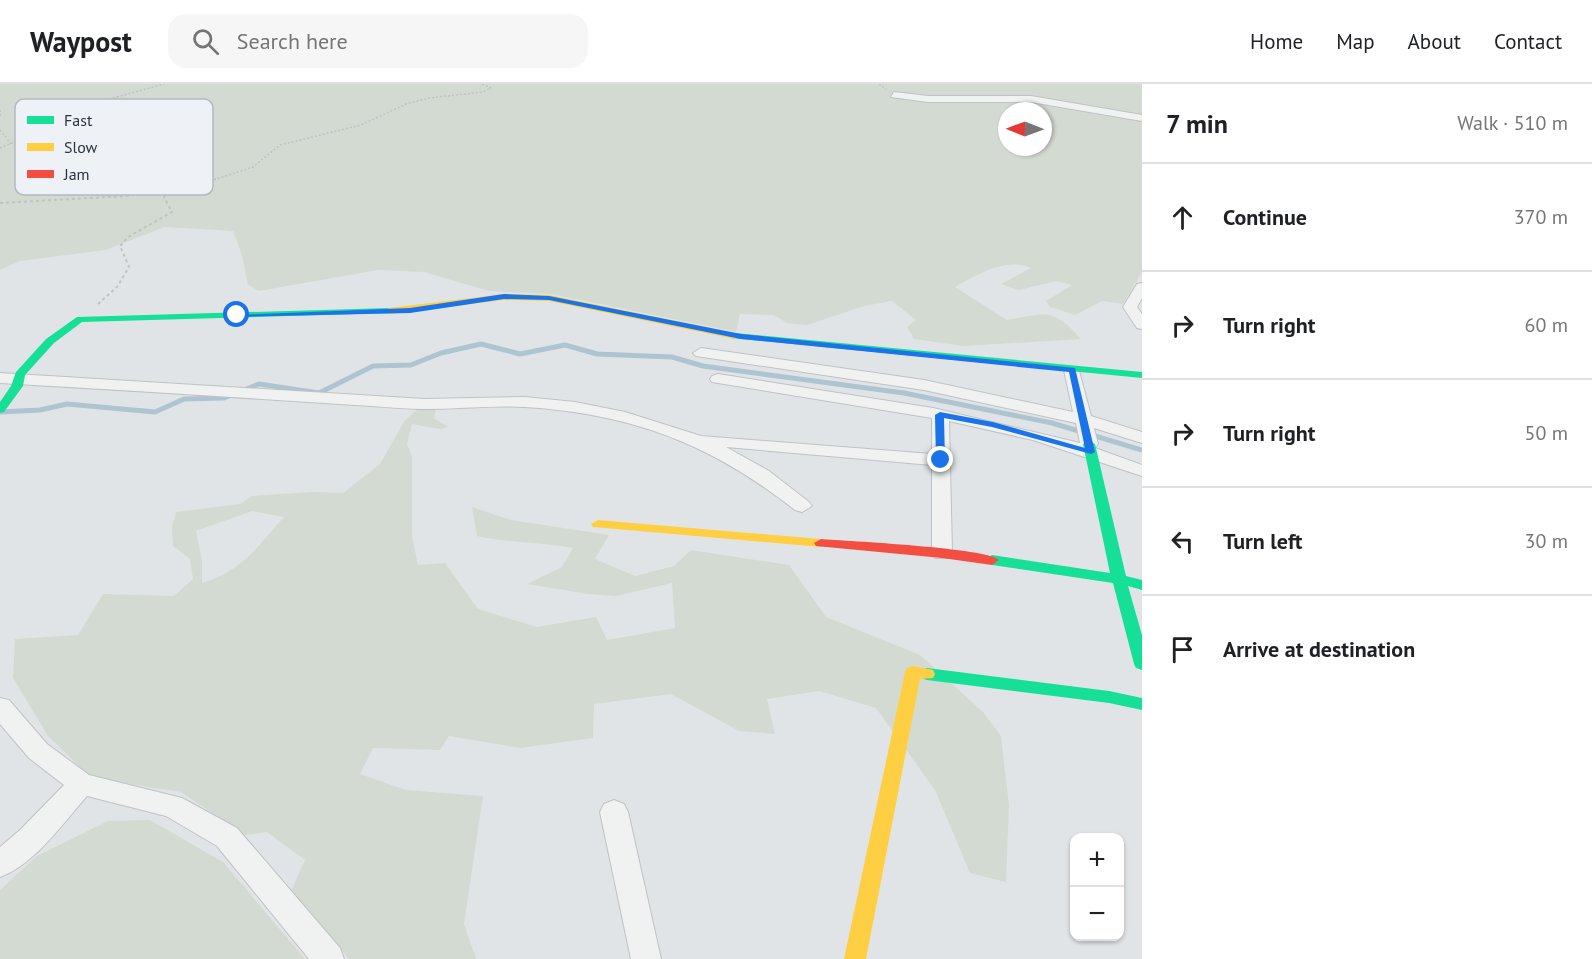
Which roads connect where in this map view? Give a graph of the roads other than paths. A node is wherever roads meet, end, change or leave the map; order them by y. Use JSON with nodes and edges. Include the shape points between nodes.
{"nodes":[{"id":1,"x":894,"y":94,"type":"dead end"},
{"id":2,"x":1142,"y":118,"type":"edge"},
{"id":3,"x":1142,"y":287,"type":"edge"},
{"id":4,"x":1142,"y":325,"type":"edge"},
{"id":5,"x":701,"y":353,"type":"dead end"},
{"id":6,"x":1072,"y":370,"type":"junction"},
{"id":7,"x":1142,"y":375,"type":"edge"},
{"id":8,"x":0,"y":378,"type":"edge"},
{"id":9,"x":718,"y":379,"type":"dead end"},
{"id":10,"x":18,"y":380,"type":"junction"},
{"id":11,"x":0,"y":410,"type":"edge"},
{"id":12,"x":940,"y":415,"type":"junction"},
{"id":13,"x":1084,"y":420,"type":"junction"},
{"id":14,"x":1142,"y":438,"type":"edge"},
{"id":15,"x":696,"y":439,"type":"junction"},
{"id":16,"x":1090,"y":448,"type":"junction"},
{"id":17,"x":941,"y":460,"type":"junction"},
{"id":18,"x":1142,"y":471,"type":"edge"},
{"id":19,"x":802,"y":506,"type":"dead end"},
{"id":20,"x":598,"y":524,"type":"dead end"},
{"id":21,"x":942,"y":553,"type":"junction"},
{"id":22,"x":1119,"y":579,"type":"junction"},
{"id":23,"x":1142,"y":585,"type":"edge"},
{"id":24,"x":1142,"y":664,"type":"edge"},
{"id":25,"x":1142,"y":704,"type":"edge"},
{"id":26,"x":5,"y":715,"type":"edge"},
{"id":27,"x":81,"y":784,"type":"junction"},
{"id":28,"x":614,"y":812,"type":"dead end"},
{"id":29,"x":0,"y":864,"type":"edge"},
{"id":30,"x":329,"y":959,"type":"edge"},
{"id":31,"x":646,"y":959,"type":"edge"},
{"id":32,"x":855,"y":959,"type":"edge"}],
"edges":[{"from":1,"to":2,"type":"street","via":[[928,99],[1031,99]]},
{"from":3,"to":4,"type":"street","via":[[1130,307]]},
{"from":5,"to":13,"type":"street","via":[[976,393]]},
{"from":6,"to":7,"type":"street"},
{"from":6,"to":10,"type":"street","via":[[741,337],[549,298],[504,297],[410,310],[80,319],[50,341]]},
{"from":6,"to":13,"type":"street"},
{"from":8,"to":10,"type":"street"},
{"from":9,"to":12,"type":"street"},
{"from":10,"to":11,"type":"street"},
{"from":10,"to":15,"type":"street","via":[[425,404],[495,401],[560,406],[649,421]]},
{"from":12,"to":16,"type":"street"},
{"from":12,"to":17,"type":"street"},
{"from":13,"to":14,"type":"street"},
{"from":13,"to":16,"type":"street"},
{"from":15,"to":17,"type":"street"},
{"from":15,"to":19,"type":"street","via":[[732,457]]},
{"from":16,"to":18,"type":"street"},
{"from":16,"to":22,"type":"street"},
{"from":17,"to":21,"type":"street"},
{"from":20,"to":21,"type":"street"},
{"from":21,"to":22,"type":"street"},
{"from":22,"to":23,"type":"street"},
{"from":22,"to":24,"type":"street"},
{"from":25,"to":32,"type":"street","via":[[913,672]]},
{"from":26,"to":27,"type":"street","via":[[38,751]]},
{"from":27,"to":29,"type":"street","via":[[30,839]]},
{"from":27,"to":30,"type":"street","via":[[173,806],[227,837]]},
{"from":28,"to":31,"type":"street"}]}
